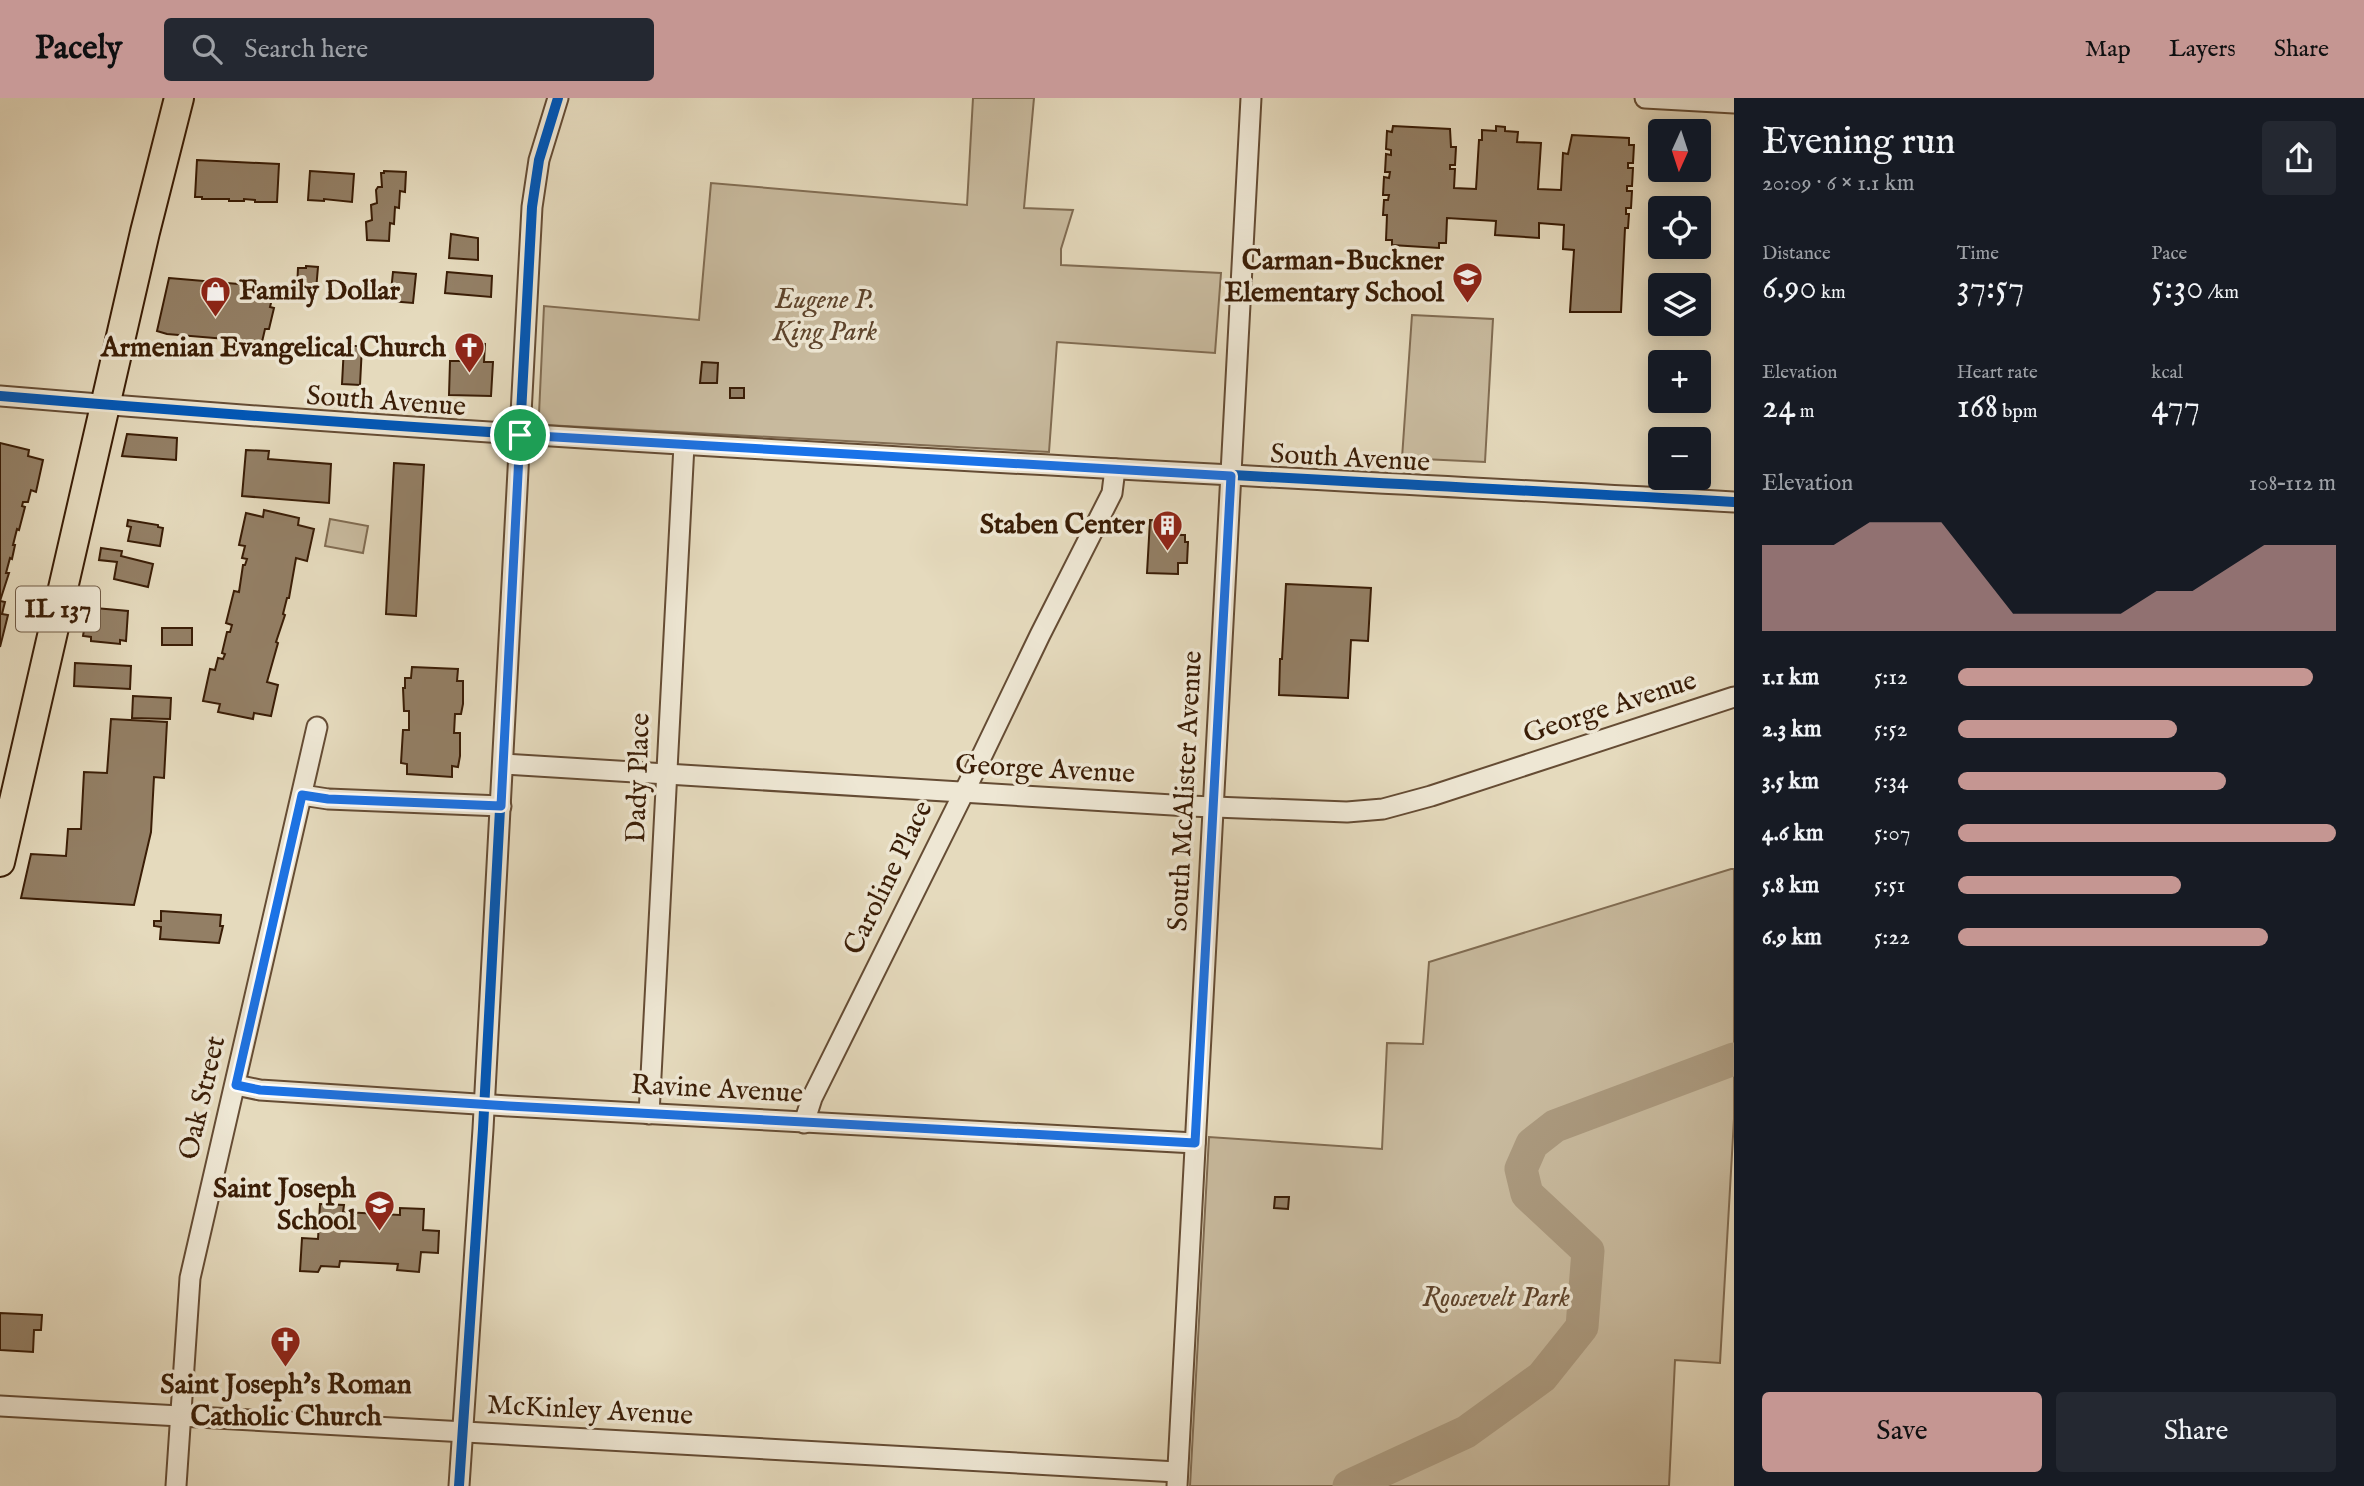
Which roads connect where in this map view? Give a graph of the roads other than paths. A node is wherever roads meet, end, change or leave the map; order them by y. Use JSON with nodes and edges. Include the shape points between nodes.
{"nodes":[{"id":1,"x":179,"y":98,"type":"edge"},
{"id":2,"x":558,"y":98,"type":"edge"},
{"id":3,"x":1251,"y":98,"type":"edge"},
{"id":4,"x":1645,"y":98,"type":"edge"},
{"id":5,"x":1734,"y":103,"type":"edge"},
{"id":6,"x":0,"y":396,"type":"edge"},
{"id":7,"x":105,"y":405,"type":"junction"},
{"id":8,"x":520,"y":435,"type":"junction"},
{"id":9,"x":684,"y":445,"type":"junction"},
{"id":10,"x":1115,"y":469,"type":"junction"},
{"id":11,"x":1231,"y":476,"type":"junction"},
{"id":12,"x":1734,"y":502,"type":"edge"},
{"id":13,"x":1734,"y":697,"type":"edge"},
{"id":14,"x":317,"y":727,"type":"dead end"},
{"id":15,"x":503,"y":764,"type":"junction"},
{"id":16,"x":666,"y":774,"type":"junction"},
{"id":17,"x":963,"y":792,"type":"junction"},
{"id":18,"x":302,"y":795,"type":"junction"},
{"id":19,"x":501,"y":806,"type":"junction"},
{"id":20,"x":1213,"y":806,"type":"junction"},
{"id":21,"x":0,"y":862,"type":"edge"},
{"id":22,"x":236,"y":1085,"type":"junction"},
{"id":23,"x":484,"y":1104,"type":"junction"},
{"id":24,"x":649,"y":1114,"type":"junction"},
{"id":25,"x":804,"y":1123,"type":"junction"},
{"id":26,"x":1195,"y":1143,"type":"junction"},
{"id":27,"x":0,"y":1406,"type":"edge"},
{"id":28,"x":181,"y":1416,"type":"junction"},
{"id":29,"x":463,"y":1432,"type":"junction"},
{"id":30,"x":1177,"y":1479,"type":"edge"},
{"id":31,"x":176,"y":1486,"type":"edge"},
{"id":32,"x":459,"y":1486,"type":"edge"}],
"edges":[{"from":1,"to":7,"type":"highway","number":"IL 137"},
{"from":2,"to":8,"type":"street","via":[[533,195]]},
{"from":3,"to":11,"type":"street","name":"South McAlister Avenue"},
{"from":4,"to":5,"type":"street"},
{"from":6,"to":7,"type":"street","name":"South Avenue"},
{"from":7,"to":8,"type":"street","name":"South Avenue"},
{"from":7,"to":21,"type":"highway","number":"IL 137"},
{"from":8,"to":9,"type":"street","name":"South Avenue"},
{"from":8,"to":15,"type":"street"},
{"from":9,"to":10,"type":"street","name":"South Avenue"},
{"from":9,"to":16,"type":"street","name":"Dady Place"},
{"from":10,"to":11,"type":"street","name":"South Avenue"},
{"from":10,"to":17,"type":"street","name":"Caroline Place","via":[[1112,493]]},
{"from":11,"to":12,"type":"street","name":"South Avenue"},
{"from":11,"to":20,"type":"street","name":"South McAlister Avenue"},
{"from":13,"to":20,"type":"street","name":"George Avenue","via":[[1383,810]]},
{"from":14,"to":18,"type":"street","name":"Oak Street"},
{"from":15,"to":16,"type":"street","name":"George Avenue"},
{"from":15,"to":19,"type":"street"},
{"from":16,"to":17,"type":"street","name":"George Avenue"},
{"from":16,"to":24,"type":"street","name":"Dady Place"},
{"from":17,"to":20,"type":"street","name":"George Avenue"},
{"from":17,"to":25,"type":"street","name":"Caroline Place","via":[[811,1098]]},
{"from":18,"to":19,"type":"street"},
{"from":18,"to":22,"type":"street","name":"Oak Street"},
{"from":19,"to":23,"type":"street"},
{"from":20,"to":26,"type":"street","name":"South McAlister Avenue"},
{"from":22,"to":23,"type":"street","name":"Ravine Avenue"},
{"from":22,"to":28,"type":"street","name":"Oak Street","via":[[190,1278]]},
{"from":23,"to":24,"type":"street","name":"Ravine Avenue"},
{"from":23,"to":29,"type":"street"},
{"from":24,"to":25,"type":"street","name":"Ravine Avenue"},
{"from":25,"to":26,"type":"street","name":"Ravine Avenue"},
{"from":26,"to":30,"type":"street","name":"South McAlister Avenue"},
{"from":27,"to":28,"type":"street","name":"McKinley Avenue"},
{"from":28,"to":29,"type":"street","name":"McKinley Avenue"},
{"from":28,"to":31,"type":"street","name":"Oak Street"},
{"from":29,"to":30,"type":"street","name":"McKinley Avenue"},
{"from":29,"to":32,"type":"street"}]}
